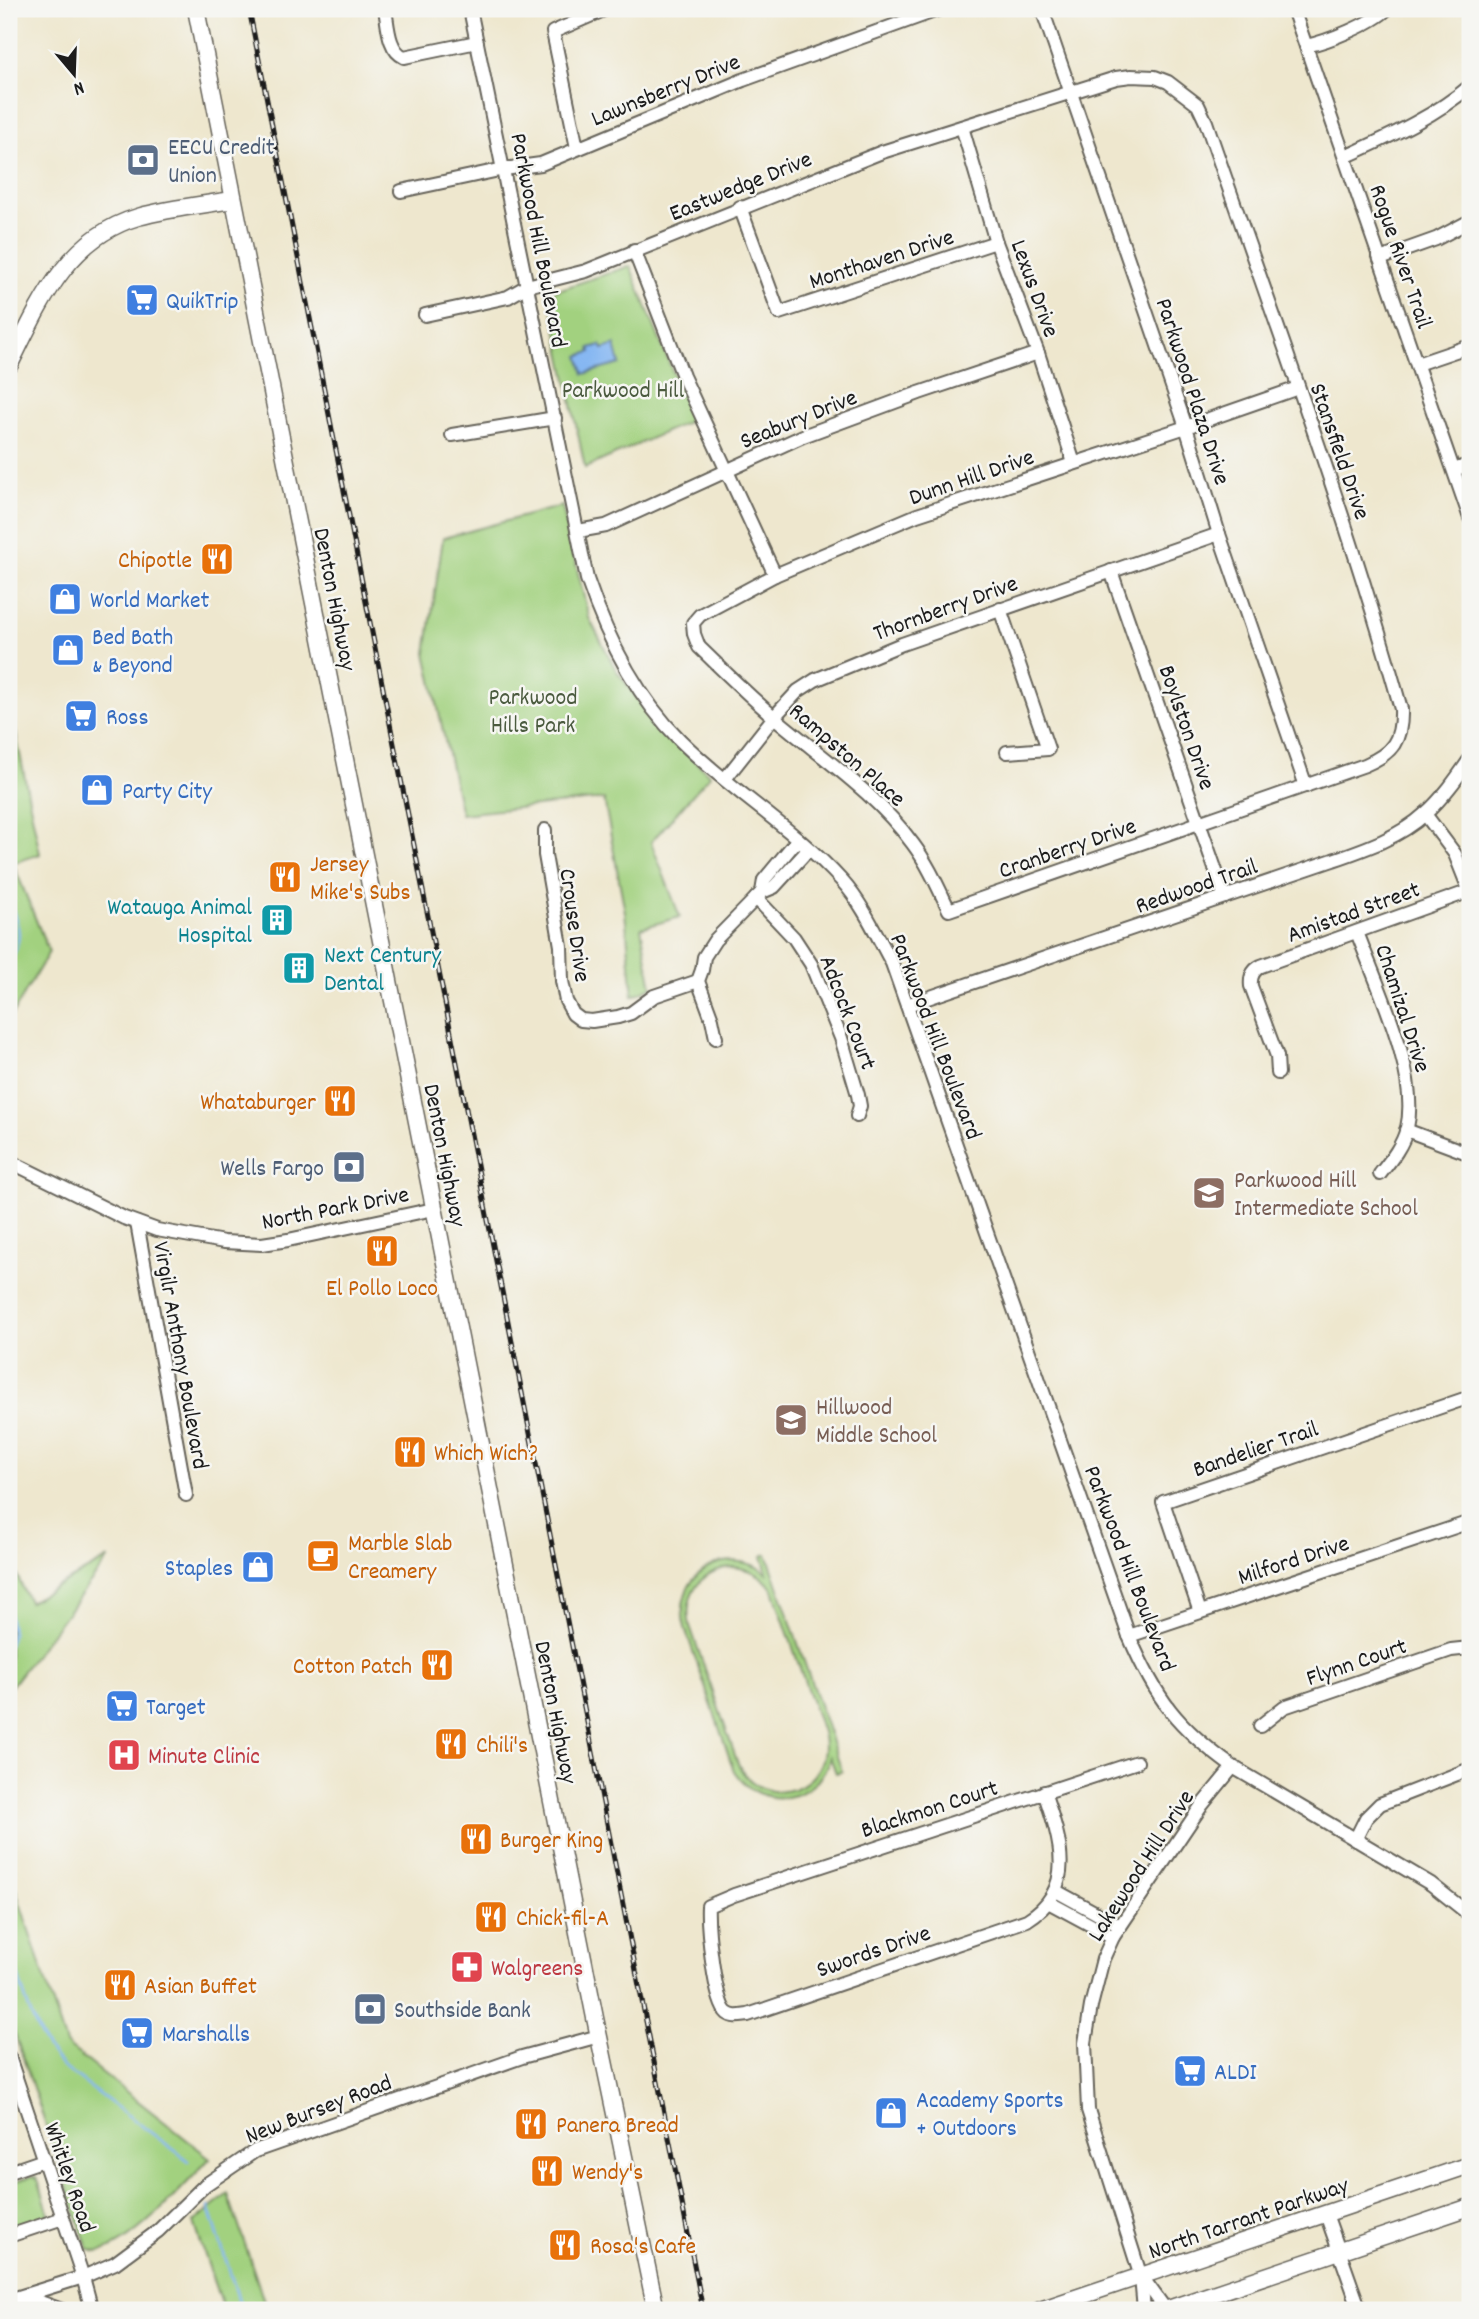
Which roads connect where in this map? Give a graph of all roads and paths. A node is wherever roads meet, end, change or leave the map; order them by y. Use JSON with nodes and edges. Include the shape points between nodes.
{"nodes":[{"id":1,"x":196,"y":9,"type":"edge"},
{"id":2,"x":385,"y":9,"type":"edge"},
{"id":3,"x":470,"y":9,"type":"edge"},
{"id":4,"x":606,"y":9,"type":"edge"},
{"id":5,"x":940,"y":9,"type":"edge"},
{"id":6,"x":1042,"y":9,"type":"edge"},
{"id":7,"x":1293,"y":9,"type":"edge"},
{"id":8,"x":1387,"y":9,"type":"edge"},
{"id":9,"x":477,"y":41,"type":"junction"},
{"id":10,"x":1306,"y":46,"type":"junction"},
{"id":11,"x":1470,"y":86,"type":"edge"},
{"id":12,"x":1070,"y":93,"type":"junction"},
{"id":13,"x":962,"y":127,"type":"junction"},
{"id":14,"x":577,"y":148,"type":"junction"},
{"id":15,"x":1345,"y":157,"type":"junction"},
{"id":16,"x":504,"y":169,"type":"junction"},
{"id":17,"x":401,"y":191,"type":"dead end"},
{"id":18,"x":233,"y":200,"type":"junction"},
{"id":19,"x":740,"y":207,"type":"junction"},
{"id":20,"x":1470,"y":221,"type":"edge"},
{"id":21,"x":996,"y":242,"type":"junction"},
{"id":22,"x":634,"y":250,"type":"junction"},
{"id":23,"x":1380,"y":259,"type":"junction"},
{"id":24,"x":527,"y":286,"type":"junction"},
{"id":25,"x":425,"y":315,"type":"dead end"},
{"id":26,"x":1470,"y":346,"type":"edge"},
{"id":27,"x":1038,"y":353,"type":"junction"},
{"id":28,"x":1417,"y":364,"type":"junction"},
{"id":29,"x":9,"y":366,"type":"edge"},
{"id":30,"x":1298,"y":388,"type":"junction"},
{"id":31,"x":555,"y":418,"type":"junction"},
{"id":32,"x":1186,"y":428,"type":"junction"},
{"id":33,"x":452,"y":435,"type":"dead end"},
{"id":34,"x":1074,"y":463,"type":"junction"},
{"id":35,"x":1470,"y":464,"type":"edge"},
{"id":36,"x":726,"y":470,"type":"junction"},
{"id":37,"x":1454,"y":470,"type":"junction"},
{"id":38,"x":1470,"y":518,"type":"edge"},
{"id":39,"x":578,"y":531,"type":"junction"},
{"id":40,"x":1219,"y":534,"type":"junction"},
{"id":41,"x":1111,"y":571,"type":"junction"},
{"id":42,"x":775,"y":575,"type":"junction"},
{"id":43,"x":1000,"y":609,"type":"junction"},
{"id":44,"x":699,"y":647,"type":"joint"},
{"id":45,"x":774,"y":717,"type":"junction"},
{"id":46,"x":1007,"y":752,"type":"dead end"},
{"id":47,"x":1470,"y":759,"type":"edge"},
{"id":48,"x":725,"y":779,"type":"junction"},
{"id":49,"x":1306,"y":786,"type":"junction"},
{"id":50,"x":1425,"y":814,"type":"junction"},
{"id":51,"x":1199,"y":823,"type":"junction"},
{"id":52,"x":545,"y":830,"type":"dead end"},
{"id":53,"x":798,"y":839,"type":"junction"},
{"id":54,"x":809,"y":849,"type":"junction"},
{"id":55,"x":1470,"y":892,"type":"edge"},
{"id":56,"x":759,"y":895,"type":"junction"},
{"id":57,"x":1224,"y":897,"type":"junction"},
{"id":58,"x":949,"y":910,"type":"joint"},
{"id":59,"x":1357,"y":932,"type":"junction"},
{"id":60,"x":698,"y":981,"type":"junction"},
{"id":61,"x":907,"y":1005,"type":"junction"},
{"id":62,"x":716,"y":1038,"type":"dead end"},
{"id":63,"x":1278,"y":1073,"type":"dead end"},
{"id":64,"x":857,"y":1116,"type":"dead end"},
{"id":65,"x":1406,"y":1130,"type":"junction"},
{"id":66,"x":1470,"y":1154,"type":"edge"},
{"id":67,"x":9,"y":1161,"type":"edge"},
{"id":68,"x":1380,"y":1174,"type":"dead end"},
{"id":69,"x":434,"y":1209,"type":"junction"},
{"id":70,"x":137,"y":1223,"type":"junction"},
{"id":71,"x":1470,"y":1396,"type":"edge"},
{"id":72,"x":186,"y":1495,"type":"dead end"},
{"id":73,"x":1470,"y":1522,"type":"edge"},
{"id":74,"x":1200,"y":1612,"type":"junction"},
{"id":75,"x":1129,"y":1636,"type":"junction"},
{"id":76,"x":1470,"y":1648,"type":"edge"},
{"id":77,"x":1260,"y":1726,"type":"dead end"},
{"id":78,"x":1137,"y":1762,"type":"dead end"},
{"id":79,"x":1233,"y":1767,"type":"junction"},
{"id":80,"x":1470,"y":1769,"type":"edge"},
{"id":81,"x":1044,"y":1792,"type":"junction"},
{"id":82,"x":1355,"y":1840,"type":"junction"},
{"id":83,"x":734,"y":1895,"type":"joint"},
{"id":84,"x":1053,"y":1897,"type":"junction"},
{"id":85,"x":1470,"y":1915,"type":"edge"},
{"id":86,"x":1116,"y":1932,"type":"junction"},
{"id":87,"x":599,"y":2036,"type":"junction"},
{"id":88,"x":9,"y":2057,"type":"edge"},
{"id":89,"x":44,"y":2161,"type":"junction"},
{"id":90,"x":1470,"y":2165,"type":"edge"},
{"id":91,"x":9,"y":2172,"type":"edge"},
{"id":92,"x":1470,"y":2207,"type":"edge"},
{"id":93,"x":1326,"y":2214,"type":"junction"},
{"id":94,"x":63,"y":2218,"type":"junction"},
{"id":95,"x":9,"y":2236,"type":"edge"},
{"id":96,"x":1339,"y":2251,"type":"junction"},
{"id":97,"x":83,"y":2277,"type":"junction"},
{"id":98,"x":1141,"y":2277,"type":"junction"},
{"id":99,"x":1228,"y":2289,"type":"junction"},
{"id":100,"x":11,"y":2299,"type":"edge"},
{"id":101,"x":62,"y":2310,"type":"edge"},
{"id":102,"x":92,"y":2310,"type":"edge"},
{"id":103,"x":656,"y":2310,"type":"edge"},
{"id":104,"x":1040,"y":2310,"type":"edge"},
{"id":105,"x":1144,"y":2310,"type":"edge"},
{"id":106,"x":1166,"y":2310,"type":"edge"},
{"id":107,"x":1201,"y":2310,"type":"edge"},
{"id":108,"x":1360,"y":2310,"type":"edge"}],
"edges":[{"from":1,"to":18,"type":"main road","name":"Denton Highway"},
{"from":2,"to":9,"type":"street","via":[[393,46],[404,57]]},
{"from":3,"to":9,"type":"street","name":"Parkwood Hill Boulevard"},
{"from":4,"to":14,"type":"street","via":[[553,32]]},
{"from":5,"to":14,"type":"street","name":"Lawnsberry Drive","via":[[743,80]]},
{"from":6,"to":12,"type":"street","name":"Parkwood Plaza Drive"},
{"from":7,"to":10,"type":"street","name":"Rogue River Trail"},
{"from":8,"to":10,"type":"street","via":[[1333,38]]},
{"from":9,"to":16,"type":"street","name":"Parkwood Hill Boulevard"},
{"from":10,"to":15,"type":"street","name":"Rogue River Trail"},
{"from":11,"to":15,"type":"street","via":[[1438,110]]},
{"from":12,"to":13,"type":"street","name":"Eastwedge Drive"},
{"from":12,"to":30,"type":"street","name":"Stansfield Drive","via":[[1116,78],[1155,77],[1198,105]]},
{"from":12,"to":32,"type":"street","name":"Parkwood Plaza Drive"},
{"from":13,"to":19,"type":"street","name":"Eastwedge Drive","via":[[882,152]]},
{"from":13,"to":21,"type":"street","name":"Lexus Drive"},
{"from":14,"to":16,"type":"street","name":"Lawnsberry Drive","via":[[541,164]]},
{"from":15,"to":23,"type":"street","name":"Rogue River Trail"},
{"from":16,"to":17,"type":"street","name":"Lawnsberry Drive"},
{"from":16,"to":24,"type":"street","name":"Parkwood Hill Boulevard"},
{"from":18,"to":29,"type":"main road","via":[[151,214],[108,229],[55,278]]},
{"from":18,"to":69,"type":"main road","name":"Denton Highway"},
{"from":19,"to":21,"type":"street","name":"Monthaven Drive","via":[[779,313]]},
{"from":19,"to":22,"type":"street","name":"Eastwedge Drive"},
{"from":20,"to":23,"type":"street"},
{"from":21,"to":27,"type":"street","name":"Lexus Drive"},
{"from":22,"to":24,"type":"street","name":"Eastwedge Drive","via":[[586,271]]},
{"from":22,"to":36,"type":"street"},
{"from":23,"to":28,"type":"street","name":"Rogue River Trail"},
{"from":24,"to":25,"type":"street","name":"Eastwedge Drive","via":[[508,297]]},
{"from":24,"to":31,"type":"street","name":"Parkwood Hill Boulevard"},
{"from":26,"to":28,"type":"street"},
{"from":27,"to":34,"type":"street","name":"Lexus Drive"},
{"from":27,"to":36,"type":"street","name":"Seabury Drive","via":[[863,413]]},
{"from":28,"to":37,"type":"street","name":"Rogue River Trail"},
{"from":30,"to":32,"type":"street","name":"Dunn Hill Drive"},
{"from":30,"to":49,"type":"street","name":"Stansfield Drive","via":[[1393,681],[1402,724],[1399,737],[1381,758]]},
{"from":31,"to":33,"type":"street"},
{"from":31,"to":39,"type":"street","name":"Parkwood Hill Boulevard"},
{"from":32,"to":34,"type":"street","name":"Dunn Hill Drive"},
{"from":32,"to":40,"type":"street","name":"Parkwood Plaza Drive"},
{"from":34,"to":42,"type":"street","name":"Dunn Hill Drive","via":[[917,515]]},
{"from":35,"to":37,"type":"street"},
{"from":36,"to":39,"type":"street","name":"Seabury Drive","via":[[606,526]]},
{"from":36,"to":42,"type":"street"},
{"from":37,"to":38,"type":"street","name":"Rogue River Trail"},
{"from":39,"to":48,"type":"street","name":"Parkwood Hill Boulevard","via":[[597,609],[628,671],[681,741]]},
{"from":40,"to":41,"type":"street","name":"Thornberry Drive"},
{"from":40,"to":49,"type":"street","name":"Parkwood Plaza Drive"},
{"from":41,"to":43,"type":"street","name":"Thornberry Drive"},
{"from":41,"to":51,"type":"street","name":"Boylston Drive"},
{"from":42,"to":44,"type":"street","name":"Dunn Hill Drive","via":[[700,615],[693,624]]},
{"from":43,"to":45,"type":"street","name":"Thornberry Drive","via":[[815,680]]},
{"from":43,"to":46,"type":"street","via":[[1048,749]]},
{"from":44,"to":45,"type":"street","name":"Rampston Place"},
{"from":45,"to":48,"type":"street","name":"Thornberry Drive"},
{"from":45,"to":58,"type":"street","name":"Rampston Place","via":[[862,787],[890,817],[913,844]]},
{"from":47,"to":50,"type":"street","name":"Redwood Trail"},
{"from":48,"to":53,"type":"street","name":"Parkwood Hill Boulevard"},
{"from":49,"to":51,"type":"street","name":"Stansfield Drive"},
{"from":50,"to":55,"type":"street","via":[[1455,854]]},
{"from":50,"to":57,"type":"street","name":"Redwood Trail","via":[[1360,851]]},
{"from":51,"to":57,"type":"street","name":"Boylston Drive"},
{"from":51,"to":58,"type":"street","name":"Cranberry Drive"},
{"from":52,"to":60,"type":"street","name":"Crouse Drive","via":[[562,981],[573,1014],[592,1021],[618,1017],[654,996]]},
{"from":53,"to":54,"type":"street","name":"Parkwood Hill Boulevard"},
{"from":53,"to":56,"type":"street","via":[[764,880]]},
{"from":54,"to":56,"type":"street","via":[[774,887]]},
{"from":54,"to":61,"type":"street","name":"Parkwood Hill Boulevard","via":[[844,882],[867,916],[892,963]]},
{"from":55,"to":59,"type":"street","name":"Amistad Street"},
{"from":56,"to":60,"type":"street","via":[[715,940],[704,957]]},
{"from":56,"to":64,"type":"street","name":"Adcock Court","via":[[811,964],[841,1038],[858,1095]]},
{"from":57,"to":61,"type":"street","name":"Redwood Trail"},
{"from":59,"to":63,"type":"street","name":"Amistad Street","via":[[1261,966],[1252,974],[1251,986],[1277,1056]]},
{"from":59,"to":65,"type":"street","name":"Chamizal Drive","via":[[1404,1065],[1410,1111]]},
{"from":60,"to":62,"type":"street"},
{"from":61,"to":75,"type":"street","name":"Parkwood Hill Boulevard"},
{"from":65,"to":66,"type":"street"},
{"from":65,"to":68,"type":"street","name":"Chamizal Drive"},
{"from":67,"to":70,"type":"street","name":"North Park Drive"},
{"from":69,"to":70,"type":"street","name":"North Park Drive","via":[[262,1244],[224,1242]]},
{"from":69,"to":87,"type":"main road","name":"Denton Highway"},
{"from":70,"to":72,"type":"street","name":"Virgilr Anthony Boulevard"},
{"from":71,"to":74,"type":"street","name":"Bandelier Trail","via":[[1163,1502]]},
{"from":73,"to":74,"type":"street","name":"Milford Drive"},
{"from":74,"to":75,"type":"street","name":"Milford Drive"},
{"from":75,"to":79,"type":"street","name":"Parkwood Hill Boulevard","via":[[1157,1695],[1175,1719]]},
{"from":76,"to":77,"type":"street","name":"Flynn Court","via":[[1451,1650],[1284,1707]]},
{"from":78,"to":81,"type":"street","name":"Blackmon Court"},
{"from":79,"to":82,"type":"street","name":"Parkwood Hill Boulevard"},
{"from":79,"to":86,"type":"street","name":"Lakewood Hill Drive"},
{"from":80,"to":82,"type":"street","via":[[1380,1804],[1366,1818]]},
{"from":81,"to":83,"type":"street","name":"Blackmon Court"},
{"from":81,"to":84,"type":"street","via":[[1057,1831],[1061,1864]]},
{"from":82,"to":85,"type":"street","name":"Parkwood Hill Boulevard","via":[[1431,1884]]},
{"from":83,"to":84,"type":"street","name":"Swords Drive","via":[[708,1906],[707,1920],[718,1999],[725,2012],[736,2017],[1027,1920]]},
{"from":84,"to":86,"type":"street"},
{"from":86,"to":98,"type":"street","name":"Lakewood Hill Drive","via":[[1103,1959],[1085,2043],[1088,2110]]},
{"from":87,"to":97,"type":"street","name":"New Bursey Road","via":[[522,2057],[255,2151],[205,2185],[146,2242]]},
{"from":87,"to":103,"type":"main road","name":"Denton Highway"},
{"from":88,"to":89,"type":"street","name":"Whitley Road"},
{"from":89,"to":91,"type":"street"},
{"from":89,"to":94,"type":"street","name":"Whitley Road"},
{"from":90,"to":93,"type":"main road","name":"North Tarrant Parkway"},
{"from":92,"to":96,"type":"main road"},
{"from":93,"to":96,"type":"street"},
{"from":93,"to":98,"type":"main road","name":"North Tarrant Parkway"},
{"from":94,"to":95,"type":"street"},
{"from":94,"to":97,"type":"street","name":"Whitley Road"},
{"from":96,"to":99,"type":"main road"},
{"from":96,"to":108,"type":"street"},
{"from":97,"to":100,"type":"street","name":"New Bursey Road"},
{"from":97,"to":102,"type":"street","name":"Whitley Road"},
{"from":98,"to":104,"type":"main road","name":"North Tarrant Parkway"},
{"from":98,"to":105,"type":"street"},
{"from":98,"to":106,"type":"street"},
{"from":99,"to":106,"type":"main road"},
{"from":99,"to":107,"type":"main road"},
{"from":100,"to":101,"type":"street","via":[[37,2301]]}]}
